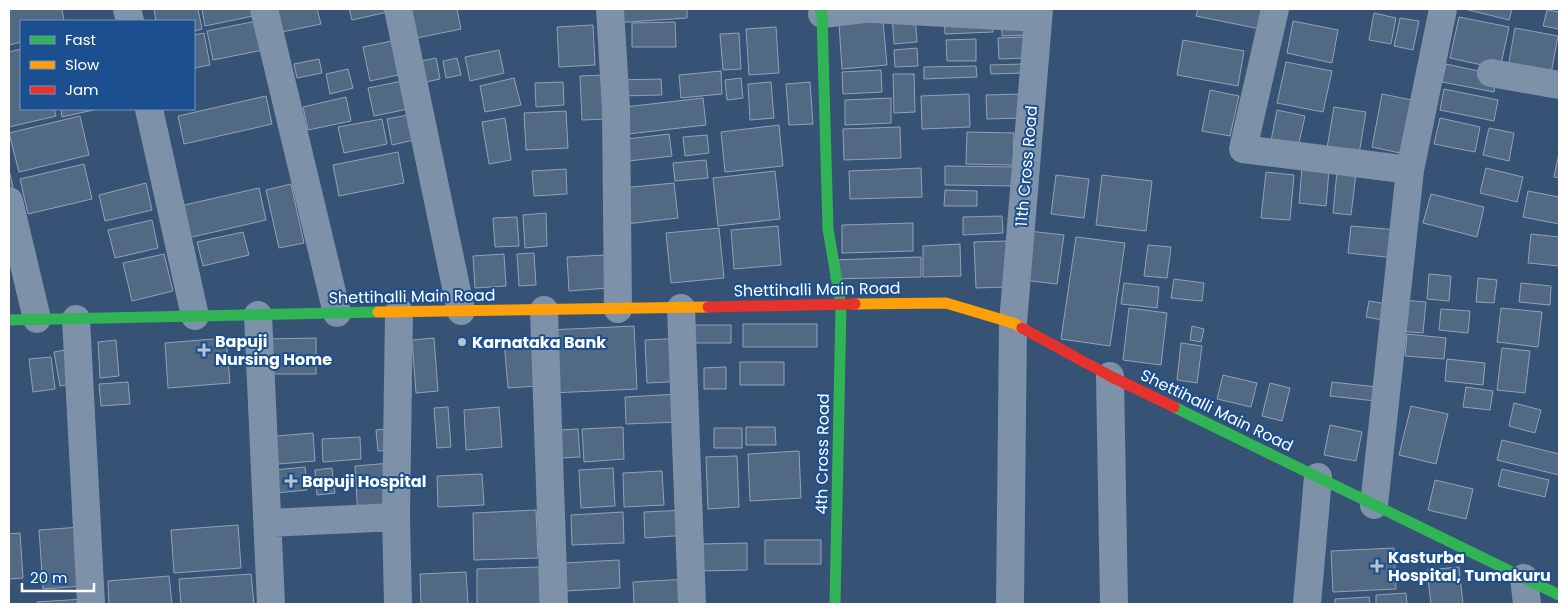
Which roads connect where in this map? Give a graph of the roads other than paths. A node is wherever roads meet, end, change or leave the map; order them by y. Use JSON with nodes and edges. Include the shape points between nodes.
{"nodes":[{"id":1,"x":264,"y":9,"type":"edge"},
{"id":2,"x":398,"y":9,"type":"edge"},
{"id":3,"x":610,"y":9,"type":"edge"},
{"id":4,"x":864,"y":9,"type":"edge"},
{"id":5,"x":873,"y":9,"type":"edge"},
{"id":6,"x":1275,"y":9,"type":"edge"},
{"id":7,"x":1443,"y":9,"type":"edge"},
{"id":8,"x":821,"y":11,"type":"edge"},
{"id":9,"x":1038,"y":13,"type":"edge"},
{"id":10,"x":1491,"y":73,"type":"dead end"},
{"id":11,"x":1559,"y":85,"type":"edge"},
{"id":12,"x":150,"y":110,"type":"edge"},
{"id":13,"x":1410,"y":170,"type":"junction"},
{"id":14,"x":9,"y":201,"type":"edge"},
{"id":15,"x":841,"y":305,"type":"junction"},
{"id":16,"x":681,"y":308,"type":"junction"},
{"id":17,"x":618,"y":309,"type":"junction"},
{"id":18,"x":544,"y":310,"type":"junction"},
{"id":19,"x":461,"y":311,"type":"junction"},
{"id":20,"x":399,"y":312,"type":"junction"},
{"id":21,"x":337,"y":313,"type":"junction"},
{"id":22,"x":258,"y":314,"type":"junction"},
{"id":23,"x":195,"y":316,"type":"junction"},
{"id":24,"x":76,"y":319,"type":"junction"},
{"id":25,"x":9,"y":320,"type":"edge"},
{"id":26,"x":37,"y":320,"type":"junction"},
{"id":27,"x":1013,"y":323,"type":"junction"},
{"id":28,"x":1110,"y":376,"type":"junction"},
{"id":29,"x":1318,"y":477,"type":"junction"},
{"id":30,"x":1374,"y":505,"type":"junction"},
{"id":31,"x":396,"y":517,"type":"junction"},
{"id":32,"x":268,"y":523,"type":"junction"},
{"id":33,"x":1524,"y":578,"type":"junction"},
{"id":34,"x":1559,"y":595,"type":"edge"},
{"id":35,"x":91,"y":604,"type":"edge"},
{"id":36,"x":271,"y":604,"type":"edge"},
{"id":37,"x":398,"y":604,"type":"edge"},
{"id":38,"x":554,"y":604,"type":"edge"},
{"id":39,"x":692,"y":604,"type":"edge"},
{"id":40,"x":835,"y":604,"type":"edge"},
{"id":41,"x":1010,"y":604,"type":"edge"},
{"id":42,"x":1114,"y":604,"type":"edge"},
{"id":43,"x":1307,"y":604,"type":"edge"},
{"id":44,"x":1527,"y":604,"type":"edge"}],
"edges":[{"from":1,"to":21,"type":"street"},
{"from":2,"to":19,"type":"street"},
{"from":3,"to":17,"type":"street","via":[[616,109]]},
{"from":4,"to":8,"type":"street"},
{"from":5,"to":9,"type":"street"},
{"from":6,"to":13,"type":"street","via":[[1243,149]]},
{"from":7,"to":13,"type":"street"},
{"from":8,"to":15,"type":"street","name":"4th Cross Road","via":[[828,228]]},
{"from":9,"to":27,"type":"street","name":"11th Cross Road"},
{"from":10,"to":11,"type":"street"},
{"from":12,"to":23,"type":"street"},
{"from":13,"to":30,"type":"street"},
{"from":14,"to":26,"type":"street"},
{"from":15,"to":16,"type":"street","name":"Shettihalli Main Road"},
{"from":15,"to":27,"type":"street","name":"Shettihalli Main Road","via":[[946,304]]},
{"from":15,"to":40,"type":"street","name":"4th Cross Road"},
{"from":16,"to":17,"type":"street","name":"Shettihalli Main Road"},
{"from":16,"to":39,"type":"street"},
{"from":17,"to":18,"type":"street","name":"Shettihalli Main Road"},
{"from":18,"to":19,"type":"street","name":"Shettihalli Main Road"},
{"from":18,"to":38,"type":"street"},
{"from":19,"to":20,"type":"street","name":"Shettihalli Main Road"},
{"from":20,"to":21,"type":"street","name":"Shettihalli Main Road"},
{"from":20,"to":31,"type":"street"},
{"from":21,"to":22,"type":"street","name":"Shettihalli Main Road"},
{"from":22,"to":23,"type":"street","name":"Shettihalli Main Road"},
{"from":22,"to":32,"type":"street"},
{"from":23,"to":24,"type":"street","name":"Shettihalli Main Road"},
{"from":24,"to":26,"type":"street","name":"Shettihalli Main Road"},
{"from":24,"to":35,"type":"street"},
{"from":25,"to":26,"type":"street","name":"Shettihalli Main Road"},
{"from":27,"to":28,"type":"street","name":"Shettihalli Main Road"},
{"from":27,"to":41,"type":"street","name":"11th Cross Road"},
{"from":28,"to":29,"type":"street","name":"Shettihalli Main Road"},
{"from":28,"to":42,"type":"street"},
{"from":29,"to":30,"type":"street","name":"Shettihalli Main Road"},
{"from":29,"to":43,"type":"street"},
{"from":30,"to":33,"type":"street","name":"Shettihalli Main Road"},
{"from":31,"to":32,"type":"street"},
{"from":31,"to":37,"type":"street"},
{"from":32,"to":36,"type":"street"},
{"from":33,"to":34,"type":"street","name":"Shettihalli Main Road"},
{"from":33,"to":44,"type":"street"}]}
